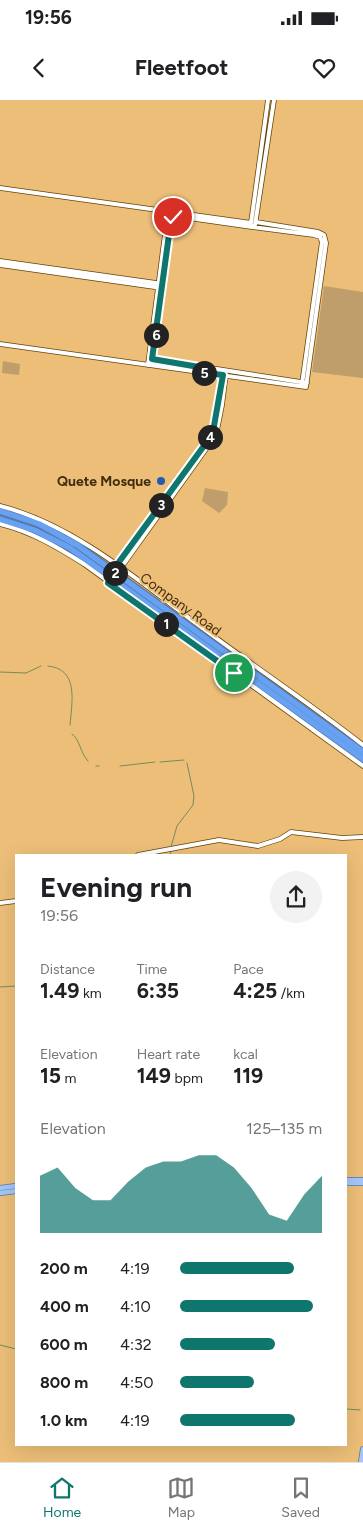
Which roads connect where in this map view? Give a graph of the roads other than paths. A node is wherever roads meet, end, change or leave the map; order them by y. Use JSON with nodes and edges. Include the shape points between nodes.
{"nodes":[{"id":1,"x":268,"y":100,"type":"edge"},
{"id":2,"x":274,"y":100,"type":"edge"},
{"id":3,"x":267,"y":110,"type":"junction"},
{"id":4,"x":272,"y":110,"type":"junction"},
{"id":5,"x":0,"y":188,"type":"edge"},
{"id":6,"x":174,"y":212,"type":"junction"},
{"id":7,"x":206,"y":219,"type":"junction"},
{"id":8,"x":256,"y":222,"type":"junction"},
{"id":9,"x":251,"y":225,"type":"junction"},
{"id":10,"x":0,"y":261,"type":"edge"},
{"id":11,"x":0,"y":265,"type":"edge"},
{"id":12,"x":45,"y":269,"type":"junction"},
{"id":13,"x":160,"y":286,"type":"junction"},
{"id":14,"x":0,"y":344,"type":"edge"},
{"id":15,"x":148,"y":365,"type":"junction"},
{"id":16,"x":198,"y":370,"type":"junction"},
{"id":17,"x":223,"y":375,"type":"junction"},
{"id":18,"x":257,"y":377,"type":"junction"},
{"id":19,"x":303,"y":384,"type":"junction"},
{"id":20,"x":0,"y":506,"type":"edge"},
{"id":21,"x":0,"y":511,"type":"edge"},
{"id":22,"x":29,"y":517,"type":"junction"},
{"id":23,"x":0,"y":519,"type":"edge"},
{"id":24,"x":0,"y":524,"type":"edge"},
{"id":25,"x":117,"y":570,"type":"junction"},
{"id":26,"x":110,"y":581,"type":"junction"},
{"id":27,"x":363,"y":745,"type":"edge"},
{"id":28,"x":363,"y":752,"type":"edge"},
{"id":29,"x":363,"y":759,"type":"edge"},
{"id":30,"x":363,"y":766,"type":"edge"},
{"id":31,"x":363,"y":838,"type":"edge"},
{"id":32,"x":144,"y":854,"type":"edge"},
{"id":33,"x":15,"y":901,"type":"edge"},
{"id":34,"x":0,"y":903,"type":"edge"},
{"id":35,"x":347,"y":1182,"type":"edge"},
{"id":36,"x":363,"y":1182,"type":"edge"},
{"id":37,"x":15,"y":1186,"type":"edge"},
{"id":38,"x":0,"y":1188,"type":"edge"},
{"id":39,"x":15,"y":1191,"type":"edge"},
{"id":40,"x":0,"y":1193,"type":"edge"},
{"id":41,"x":363,"y":1453,"type":"edge"},
{"id":42,"x":361,"y":1462,"type":"edge"}],
"edges":[{"from":1,"to":3,"type":"street"},
{"from":2,"to":4,"type":"street"},
{"from":3,"to":4,"type":"street","via":[[270,107]]},
{"from":3,"to":9,"type":"street"},
{"from":4,"to":8,"type":"street"},
{"from":5,"to":6,"type":"street"},
{"from":6,"to":7,"type":"street"},
{"from":6,"to":13,"type":"street","via":[[167,219]]},
{"from":7,"to":9,"type":"street"},
{"from":7,"to":13,"type":"street","via":[[172,218]]},
{"from":8,"to":9,"type":"street"},
{"from":8,"to":19,"type":"street","via":[[324,235],[326,242]]},
{"from":9,"to":19,"type":"street","via":[[314,235],[322,242]]},
{"from":10,"to":12,"type":"street"},
{"from":11,"to":12,"type":"street"},
{"from":12,"to":13,"type":"street"},
{"from":13,"to":15,"type":"street"},
{"from":13,"to":16,"type":"street","via":[[152,359]]},
{"from":14,"to":15,"type":"street"},
{"from":15,"to":16,"type":"street"},
{"from":16,"to":17,"type":"street"},
{"from":16,"to":18,"type":"street"},
{"from":17,"to":18,"type":"street"},
{"from":17,"to":25,"type":"street","via":[[212,433]]},
{"from":18,"to":19,"type":"street"},
{"from":20,"to":22,"type":"street"},
{"from":21,"to":22,"type":"highway","name":"Company Road"},
{"from":22,"to":25,"type":"highway","name":"Company Road"},
{"from":23,"to":26,"type":"highway","name":"Company Road","via":[[23,525],[70,548]]},
{"from":24,"to":26,"type":"street","via":[[53,544]]},
{"from":25,"to":26,"type":"street"},
{"from":25,"to":27,"type":"street"},
{"from":25,"to":28,"type":"highway","name":"Company Road"},
{"from":26,"to":29,"type":"highway","name":"Company Road"},
{"from":26,"to":30,"type":"street"},
{"from":31,"to":32,"type":"street","via":[[291,832],[258,846],[219,840]]},
{"from":33,"to":34,"type":"street"},
{"from":35,"to":36,"type":"main road"},
{"from":37,"to":38,"type":"main road"},
{"from":39,"to":40,"type":"main road"},
{"from":41,"to":42,"type":"main road"}]}
